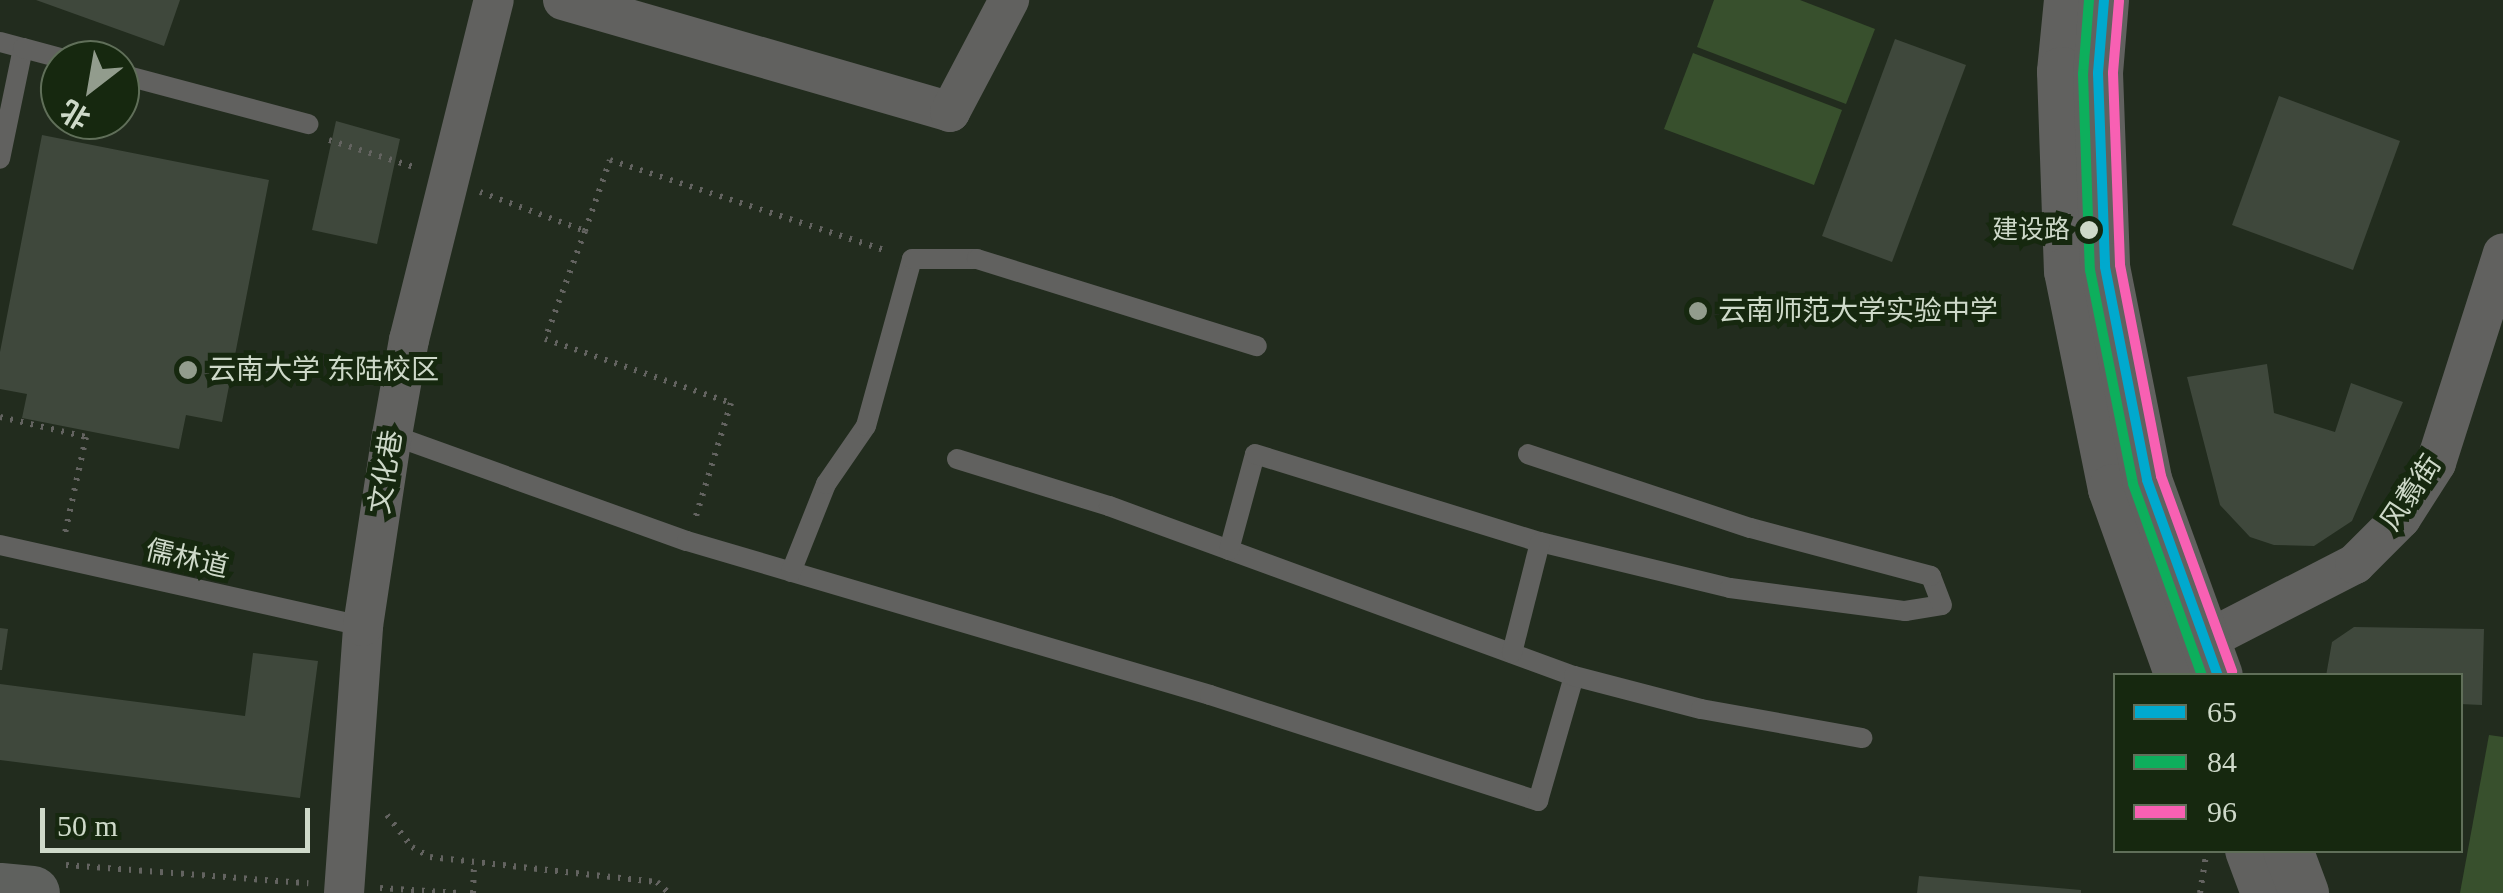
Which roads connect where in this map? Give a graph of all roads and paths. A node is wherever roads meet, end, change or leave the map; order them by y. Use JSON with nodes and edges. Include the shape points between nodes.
{"nodes":[{"id":1,"x":494,"y":0,"type":"edge"},
{"id":2,"x":564,"y":0,"type":"edge"},
{"id":3,"x":1009,"y":0,"type":"edge"},
{"id":4,"x":2069,"y":0,"type":"edge"},
{"id":5,"x":2104,"y":0,"type":"edge"},
{"id":6,"x":0,"y":42,"type":"edge"},
{"id":7,"x":23,"y":48,"type":"junction"},
{"id":8,"x":40,"y":53,"type":"edge"},
{"id":9,"x":140,"y":79,"type":"edge"},
{"id":10,"x":308,"y":124,"type":"joint"},
{"id":11,"x":0,"y":159,"type":"edge"},
{"id":12,"x":449,"y":180,"type":"junction"},
{"id":13,"x":585,"y":230,"type":"junction"},
{"id":14,"x":2503,"y":253,"type":"edge"},
{"id":15,"x":912,"y":260,"type":"junction"},
{"id":16,"x":1256,"y":346,"type":"dead end"},
{"id":17,"x":0,"y":418,"type":"edge"},
{"id":18,"x":392,"y":435,"type":"junction"},
{"id":19,"x":1528,"y":454,"type":"dead end"},
{"id":20,"x":957,"y":458,"type":"dead end"},
{"id":21,"x":687,"y":541,"type":"junction"},
{"id":22,"x":1540,"y":542,"type":"junction"},
{"id":23,"x":0,"y":545,"type":"edge"},
{"id":24,"x":1229,"y":550,"type":"junction"},
{"id":25,"x":60,"y":558,"type":"junction"},
{"id":26,"x":791,"y":572,"type":"junction"},
{"id":27,"x":363,"y":626,"type":"junction"},
{"id":28,"x":1512,"y":653,"type":"junction"},
{"id":29,"x":2201,"y":664,"type":"edge"},
{"id":30,"x":1574,"y":676,"type":"junction"},
{"id":31,"x":1862,"y":738,"type":"dead end"},
{"id":32,"x":354,"y":791,"type":"junction"},
{"id":33,"x":2206,"y":853,"type":"edge"},
{"id":34,"x":2251,"y":853,"type":"edge"},
{"id":35,"x":2289,"y":853,"type":"edge"},
{"id":36,"x":474,"y":866,"type":"junction"},
{"id":37,"x":45,"y":879,"type":"edge"},
{"id":38,"x":345,"y":889,"type":"edge"},
{"id":39,"x":0,"y":890,"type":"edge"},
{"id":40,"x":458,"y":893,"type":"edge"},
{"id":41,"x":472,"y":893,"type":"edge"},
{"id":42,"x":669,"y":893,"type":"edge"},
{"id":43,"x":2200,"y":893,"type":"edge"},
{"id":44,"x":2266,"y":893,"type":"edge"},
{"id":45,"x":2304,"y":893,"type":"edge"}],
"edges":[{"from":1,"to":12,"type":"street","name":"文化巷"},
{"from":2,"to":3,"type":"street","via":[[950,112]]},
{"from":4,"to":29,"type":"street","via":[[2062,72],[2069,271],[2113,489]]},
{"from":5,"to":29,"type":"street","via":[[2098,73],[2105,267],[2147,480]]},
{"from":6,"to":7,"type":"lane"},
{"from":7,"to":8,"type":"lane"},
{"from":7,"to":11,"type":"lane"},
{"from":9,"to":10,"type":"lane"},
{"from":10,"to":12,"type":"path","via":[[331,141]]},
{"from":12,"to":13,"type":"path"},
{"from":12,"to":18,"type":"street","name":"文化巷"},
{"from":13,"to":15,"type":"path","via":[[610,160]]},
{"from":13,"to":21,"type":"path","via":[[545,339],[731,404]]},
{"from":14,"to":29,"type":"street","name":"风翥街","via":[[2436,464],[2400,518],[2355,564]]},
{"from":15,"to":16,"type":"lane","via":[[978,259]]},
{"from":15,"to":26,"type":"lane","via":[[866,426],[826,484]]},
{"from":17,"to":25,"type":"path","via":[[86,437]]},
{"from":18,"to":21,"type":"lane"},
{"from":18,"to":27,"type":"street","name":"文化巷"},
{"from":19,"to":22,"type":"lane","via":[[1750,528],[1931,576],[1942,605],[1905,611],[1730,588]]},
{"from":20,"to":24,"type":"lane"},
{"from":21,"to":26,"type":"lane"},
{"from":22,"to":24,"type":"lane","via":[[1255,454]]},
{"from":22,"to":28,"type":"lane"},
{"from":23,"to":25,"type":"lane","name":"儒林道"},
{"from":24,"to":28,"type":"lane"},
{"from":25,"to":27,"type":"lane","name":"儒林道"},
{"from":26,"to":30,"type":"lane","via":[[1538,801]]},
{"from":27,"to":32,"type":"street","name":"文化巷"},
{"from":28,"to":30,"type":"lane"},
{"from":30,"to":31,"type":"lane","via":[[1701,709]]},
{"from":32,"to":36,"type":"path","via":[[400,825],[412,847]]},
{"from":32,"to":38,"type":"street","name":"文化巷"},
{"from":33,"to":43,"type":"path"},
{"from":34,"to":44,"type":"street"},
{"from":35,"to":45,"type":"street"},
{"from":36,"to":41,"type":"path"},
{"from":36,"to":42,"type":"path","via":[[657,882]]},
{"from":37,"to":38,"type":"path"},
{"from":37,"to":39,"type":"main road"},
{"from":38,"to":40,"type":"path"}]}
